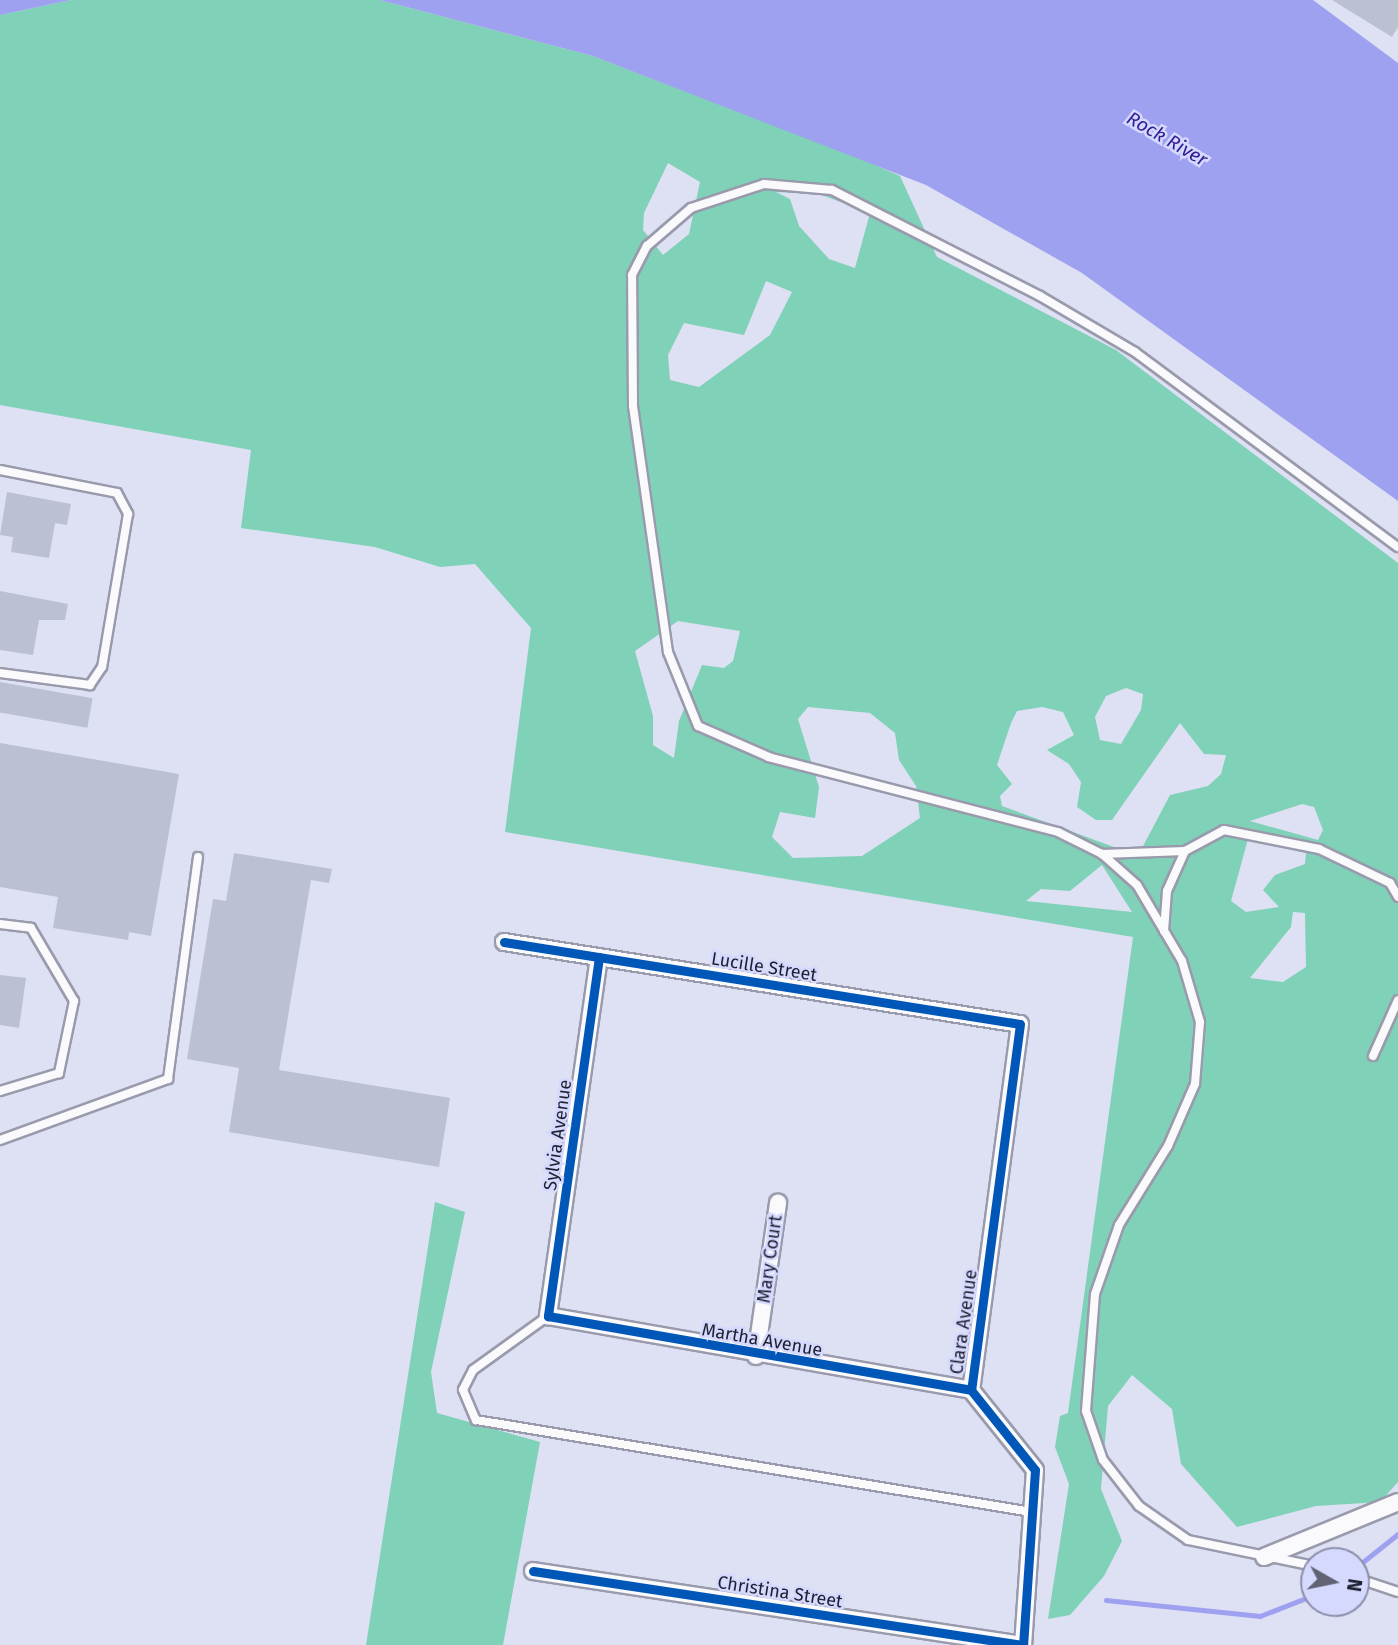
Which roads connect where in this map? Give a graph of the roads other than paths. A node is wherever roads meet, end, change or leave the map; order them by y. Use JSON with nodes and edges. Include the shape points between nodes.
{"nodes":[{"id":1,"x":0,"y":470,"type":"edge"},
{"id":2,"x":1398,"y":547,"type":"edge"},
{"id":3,"x":0,"y":673,"type":"edge"},
{"id":4,"x":1185,"y":851,"type":"junction"},
{"id":5,"x":1102,"y":854,"type":"junction"},
{"id":6,"x":198,"y":857,"type":"dead end"},
{"id":7,"x":1398,"y":897,"type":"edge"},
{"id":8,"x":0,"y":924,"type":"edge"},
{"id":9,"x":1164,"y":931,"type":"junction"},
{"id":10,"x":504,"y":942,"type":"dead end"},
{"id":11,"x":599,"y":957,"type":"junction"},
{"id":12,"x":1398,"y":1000,"type":"edge"},
{"id":13,"x":1020,"y":1024,"type":"joint"},
{"id":14,"x":1373,"y":1056,"type":"dead end"},
{"id":15,"x":0,"y":1091,"type":"edge"},
{"id":16,"x":0,"y":1140,"type":"edge"},
{"id":17,"x":778,"y":1203,"type":"dead end"},
{"id":18,"x":548,"y":1316,"type":"junction"},
{"id":19,"x":756,"y":1356,"type":"junction"},
{"id":20,"x":971,"y":1390,"type":"junction"},
{"id":21,"x":1398,"y":1502,"type":"edge"},
{"id":22,"x":1032,"y":1512,"type":"junction"},
{"id":23,"x":1264,"y":1557,"type":"junction"},
{"id":24,"x":1300,"y":1563,"type":"edge"},
{"id":25,"x":534,"y":1571,"type":"dead end"},
{"id":26,"x":1370,"y":1583,"type":"edge"},
{"id":27,"x":1398,"y":1592,"type":"edge"},
{"id":28,"x":1022,"y":1645,"type":"edge"}],
"edges":[{"from":1,"to":3,"type":"lane","via":[[117,493],[128,514],[102,667],[90,685]]},
{"from":2,"to":5,"type":"lane","via":[[1135,352],[1017,283],[832,190],[764,184],[691,208],[647,246],[632,275],[633,406],[668,652],[698,726],[769,757],[1058,832]]},
{"from":4,"to":5,"type":"lane"},
{"from":4,"to":7,"type":"lane","via":[[1224,830],[1274,838],[1361,867],[1390,883]]},
{"from":4,"to":9,"type":"lane","via":[[1167,891]]},
{"from":5,"to":9,"type":"lane","via":[[1137,885]]},
{"from":6,"to":16,"type":"lane","via":[[168,1079]]},
{"from":8,"to":15,"type":"lane","via":[[31,928],[74,1001],[59,1073]]},
{"from":9,"to":23,"type":"lane","via":[[1182,961],[1200,1022],[1195,1084],[1168,1146],[1119,1225],[1095,1294],[1086,1411],[1103,1460],[1139,1506],[1188,1540]]},
{"from":10,"to":11,"type":"street","name":"Lucille Street"},
{"from":11,"to":13,"type":"street","name":"Lucille Street"},
{"from":11,"to":18,"type":"street","name":"Sylvia Avenue"},
{"from":12,"to":14,"type":"lane"},
{"from":13,"to":20,"type":"street","name":"Clara Avenue"},
{"from":17,"to":19,"type":"street","name":"Mary Court"},
{"from":18,"to":19,"type":"street","name":"Martha Avenue"},
{"from":18,"to":22,"type":"lane","via":[[473,1370],[463,1390],[476,1420]]},
{"from":19,"to":20,"type":"street","name":"Martha Avenue"},
{"from":20,"to":22,"type":"street","name":"Clara Avenue","via":[[1035,1470]]},
{"from":21,"to":23,"type":"street"},
{"from":22,"to":28,"type":"street","name":"Clara Avenue"},
{"from":23,"to":24,"type":"lane"},
{"from":25,"to":28,"type":"street","name":"Christina Street"},
{"from":26,"to":27,"type":"lane"}]}
